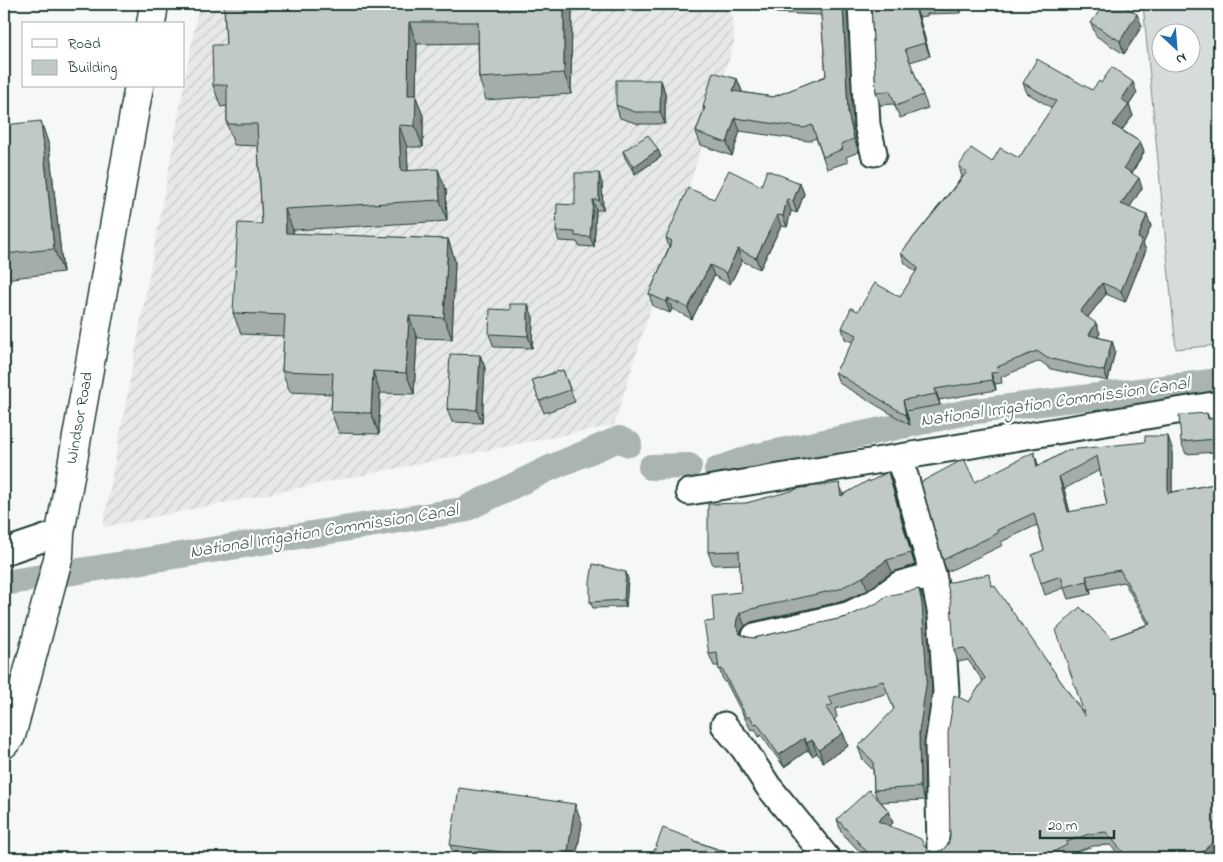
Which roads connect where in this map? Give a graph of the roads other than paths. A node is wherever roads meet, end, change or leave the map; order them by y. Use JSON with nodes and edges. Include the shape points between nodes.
{"nodes":[{"id":1,"x":154,"y":4,"type":"edge"},
{"id":2,"x":861,"y":4,"type":"edge"},
{"id":3,"x":151,"y":22,"type":"edge"},
{"id":4,"x":139,"y":88,"type":"edge"},
{"id":5,"x":874,"y":153,"type":"dead end"},
{"id":6,"x":1219,"y":404,"type":"edge"},
{"id":7,"x":898,"y":458,"type":"junction"},
{"id":8,"x":690,"y":492,"type":"dead end"},
{"id":9,"x":60,"y":544,"type":"junction"},
{"id":10,"x":4,"y":552,"type":"edge"},
{"id":11,"x":933,"y":575,"type":"junction"},
{"id":12,"x":756,"y":636,"type":"edge"},
{"id":13,"x":724,"y":725,"type":"dead end"},
{"id":14,"x":4,"y":744,"type":"edge"},
{"id":15,"x":940,"y":850,"type":"edge"},
{"id":16,"x":827,"y":858,"type":"edge"}],
"edges":[{"from":1,"to":3,"type":"main road"},
{"from":2,"to":5,"type":"street","via":[[867,124]]},
{"from":4,"to":9,"type":"main road","name":"Windsor Road"},
{"from":6,"to":7,"type":"street"},
{"from":7,"to":8,"type":"street"},
{"from":7,"to":11,"type":"street"},
{"from":9,"to":10,"type":"street"},
{"from":9,"to":14,"type":"main road","name":"Windsor Road","via":[[11,736]]},
{"from":11,"to":12,"type":"street","via":[[900,584],[875,602],[848,615]]},
{"from":11,"to":15,"type":"street","via":[[941,615],[946,692],[938,744]]},
{"from":13,"to":16,"type":"street","via":[[768,786]]}]}
